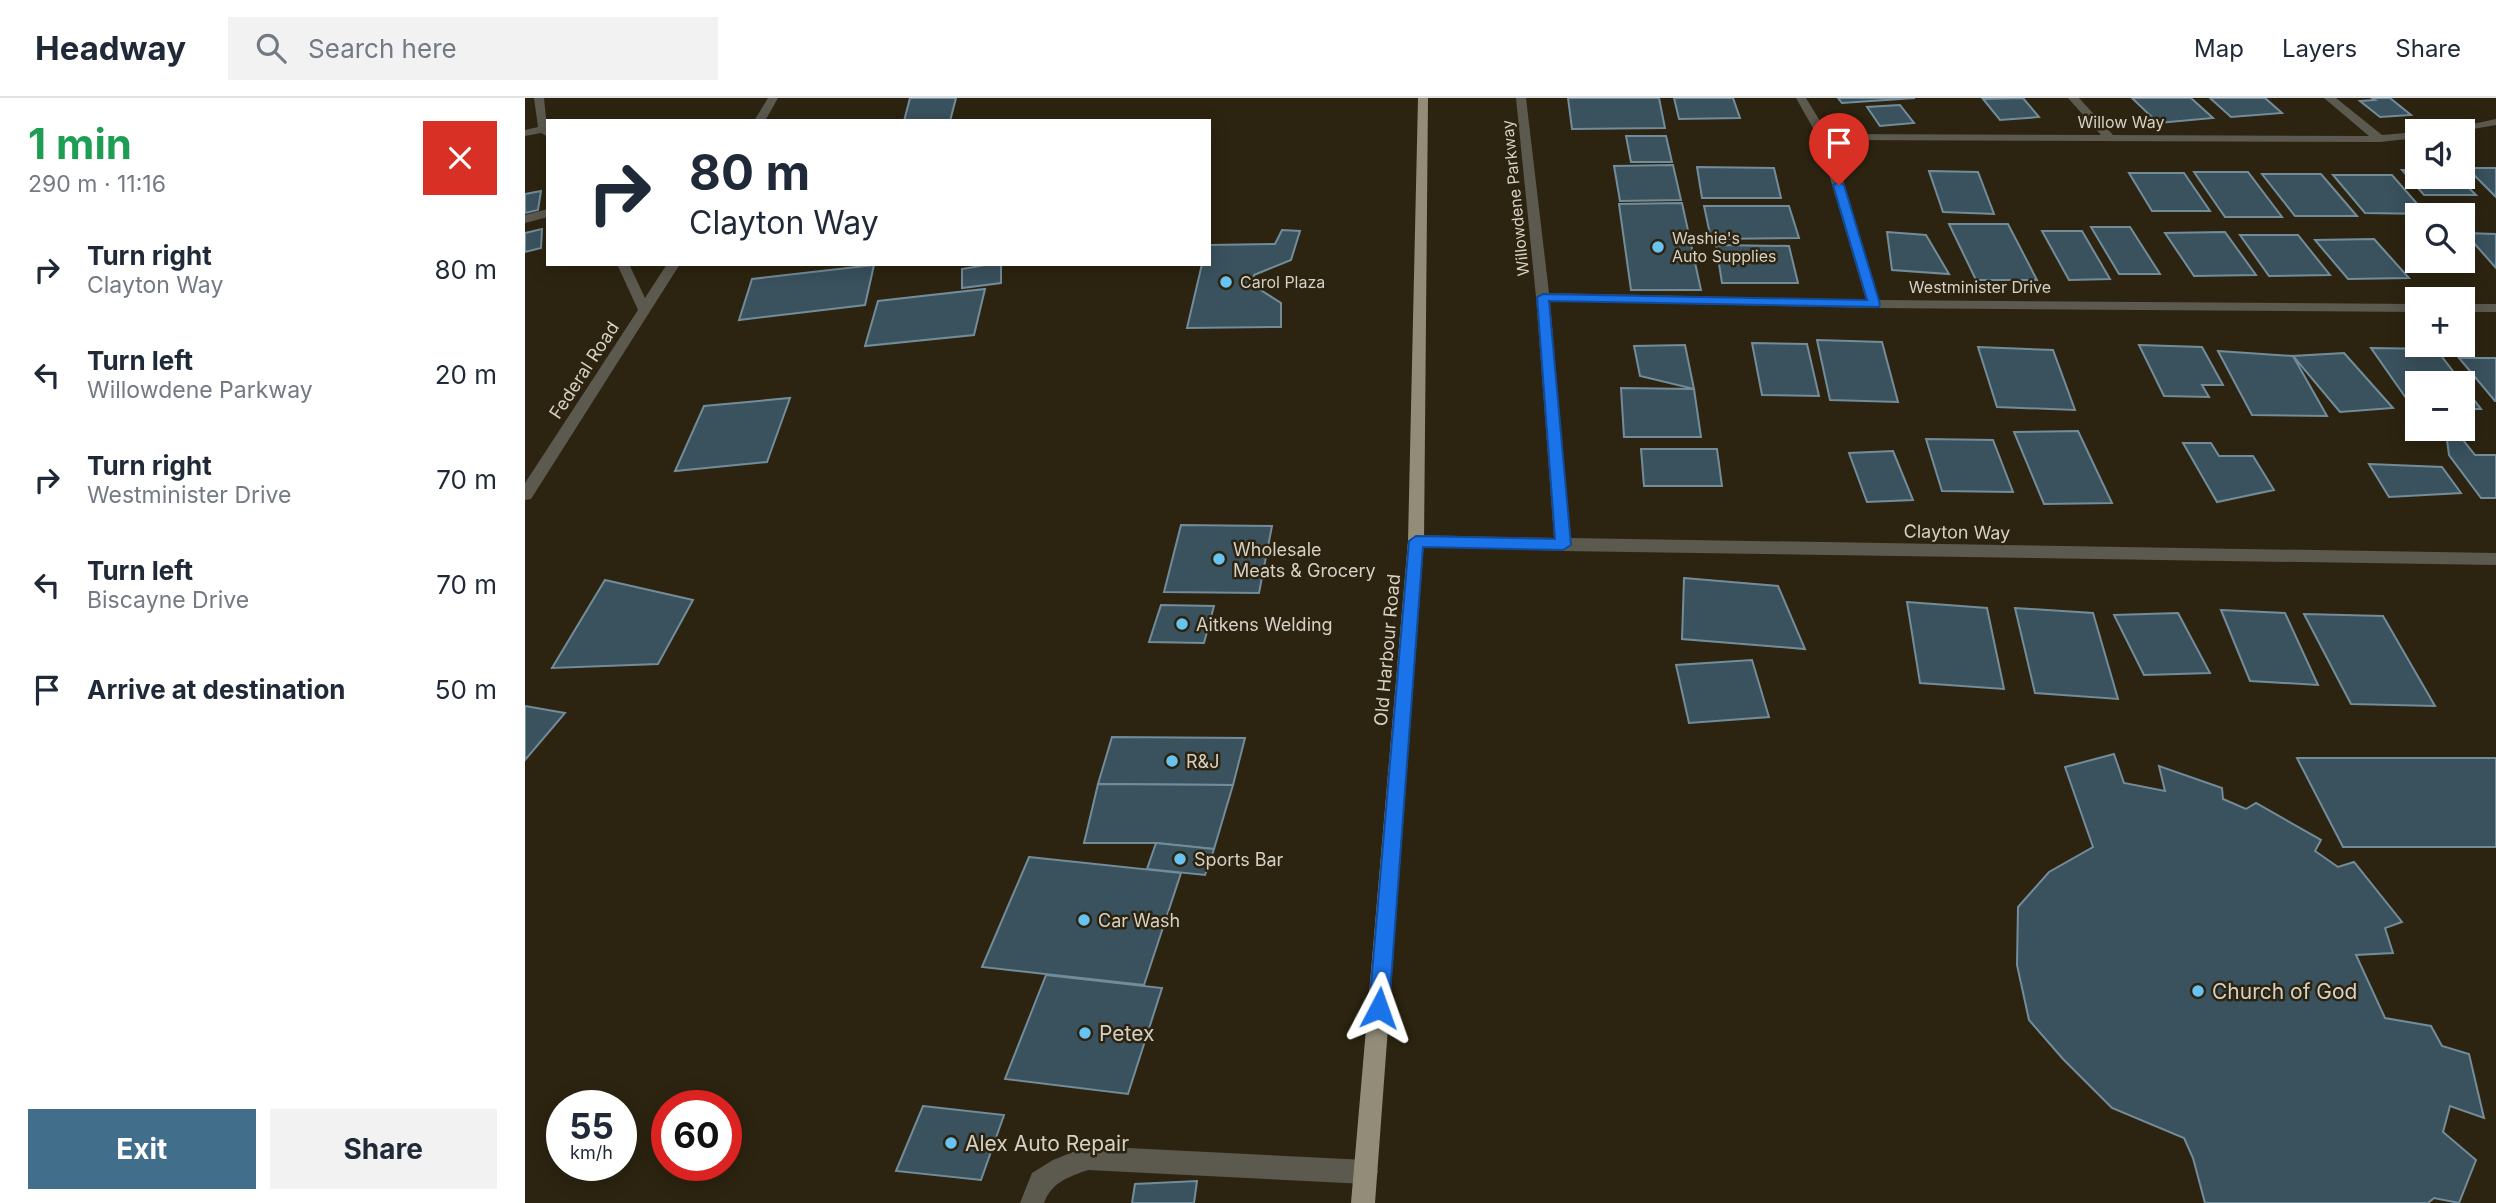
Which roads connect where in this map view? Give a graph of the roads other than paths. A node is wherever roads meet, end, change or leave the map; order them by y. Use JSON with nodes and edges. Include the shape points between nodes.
{"nodes":[{"id":1,"x":538,"y":98,"type":"edge"},
{"id":2,"x":772,"y":98,"type":"edge"},
{"id":3,"x":1423,"y":98,"type":"edge"},
{"id":4,"x":1521,"y":98,"type":"edge"},
{"id":5,"x":1801,"y":98,"type":"edge"},
{"id":6,"x":2073,"y":98,"type":"edge"},
{"id":7,"x":2329,"y":98,"type":"edge"},
{"id":8,"x":760,"y":119,"type":"edge"},
{"id":9,"x":2496,"y":122,"type":"edge"},
{"id":10,"x":2475,"y":126,"type":"edge"},
{"id":11,"x":546,"y":132,"type":"edge"},
{"id":12,"x":525,"y":133,"type":"edge"},
{"id":13,"x":2405,"y":136,"type":"edge"},
{"id":14,"x":1824,"y":138,"type":"junction"},
{"id":15,"x":2110,"y":138,"type":"junction"},
{"id":16,"x":2380,"y":139,"type":"junction"},
{"id":17,"x":546,"y":213,"type":"edge"},
{"id":18,"x":525,"y":219,"type":"edge"},
{"id":19,"x":624,"y":266,"type":"edge"},
{"id":20,"x":673,"y":266,"type":"edge"},
{"id":21,"x":1543,"y":297,"type":"junction"},
{"id":22,"x":1874,"y":304,"type":"junction"},
{"id":23,"x":2405,"y":308,"type":"edge"},
{"id":24,"x":2475,"y":308,"type":"edge"},
{"id":25,"x":2496,"y":308,"type":"edge"},
{"id":26,"x":645,"y":313,"type":"junction"},
{"id":27,"x":525,"y":495,"type":"edge"},
{"id":28,"x":1416,"y":541,"type":"junction"},
{"id":29,"x":1563,"y":545,"type":"junction"},
{"id":30,"x":2496,"y":559,"type":"edge"},
{"id":31,"x":1366,"y":1172,"type":"junction"},
{"id":32,"x":1033,"y":1203,"type":"edge"},
{"id":33,"x":1363,"y":1203,"type":"edge"}],
"edges":[{"from":1,"to":11,"type":"street"},
{"from":2,"to":8,"type":"street"},
{"from":3,"to":28,"type":"main road","name":"Old Harbour Road"},
{"from":4,"to":21,"type":"street","name":"Willowdene Parkway"},
{"from":5,"to":14,"type":"street"},
{"from":6,"to":15,"type":"street"},
{"from":7,"to":16,"type":"street"},
{"from":9,"to":10,"type":"street"},
{"from":11,"to":12,"type":"street"},
{"from":13,"to":16,"type":"street","name":"Willow Way"},
{"from":14,"to":15,"type":"street","name":"Willow Way"},
{"from":14,"to":22,"type":"street"},
{"from":15,"to":16,"type":"street","name":"Willow Way"},
{"from":17,"to":18,"type":"street"},
{"from":19,"to":26,"type":"street"},
{"from":20,"to":26,"type":"street","name":"Federal Road"},
{"from":21,"to":22,"type":"street","name":"Westminister Drive"},
{"from":21,"to":29,"type":"street","name":"Willowdene Parkway"},
{"from":22,"to":23,"type":"street","name":"Westminister Drive"},
{"from":24,"to":25,"type":"street"},
{"from":26,"to":27,"type":"street","name":"Federal Road"},
{"from":28,"to":29,"type":"street","name":"Clayton Way"},
{"from":28,"to":31,"type":"main road","name":"Old Harbour Road"},
{"from":29,"to":30,"type":"street","name":"Clayton Way"},
{"from":31,"to":32,"type":"street","via":[[1088,1158],[1040,1181]]},
{"from":31,"to":33,"type":"main road","name":"Old Harbour Road"}]}
